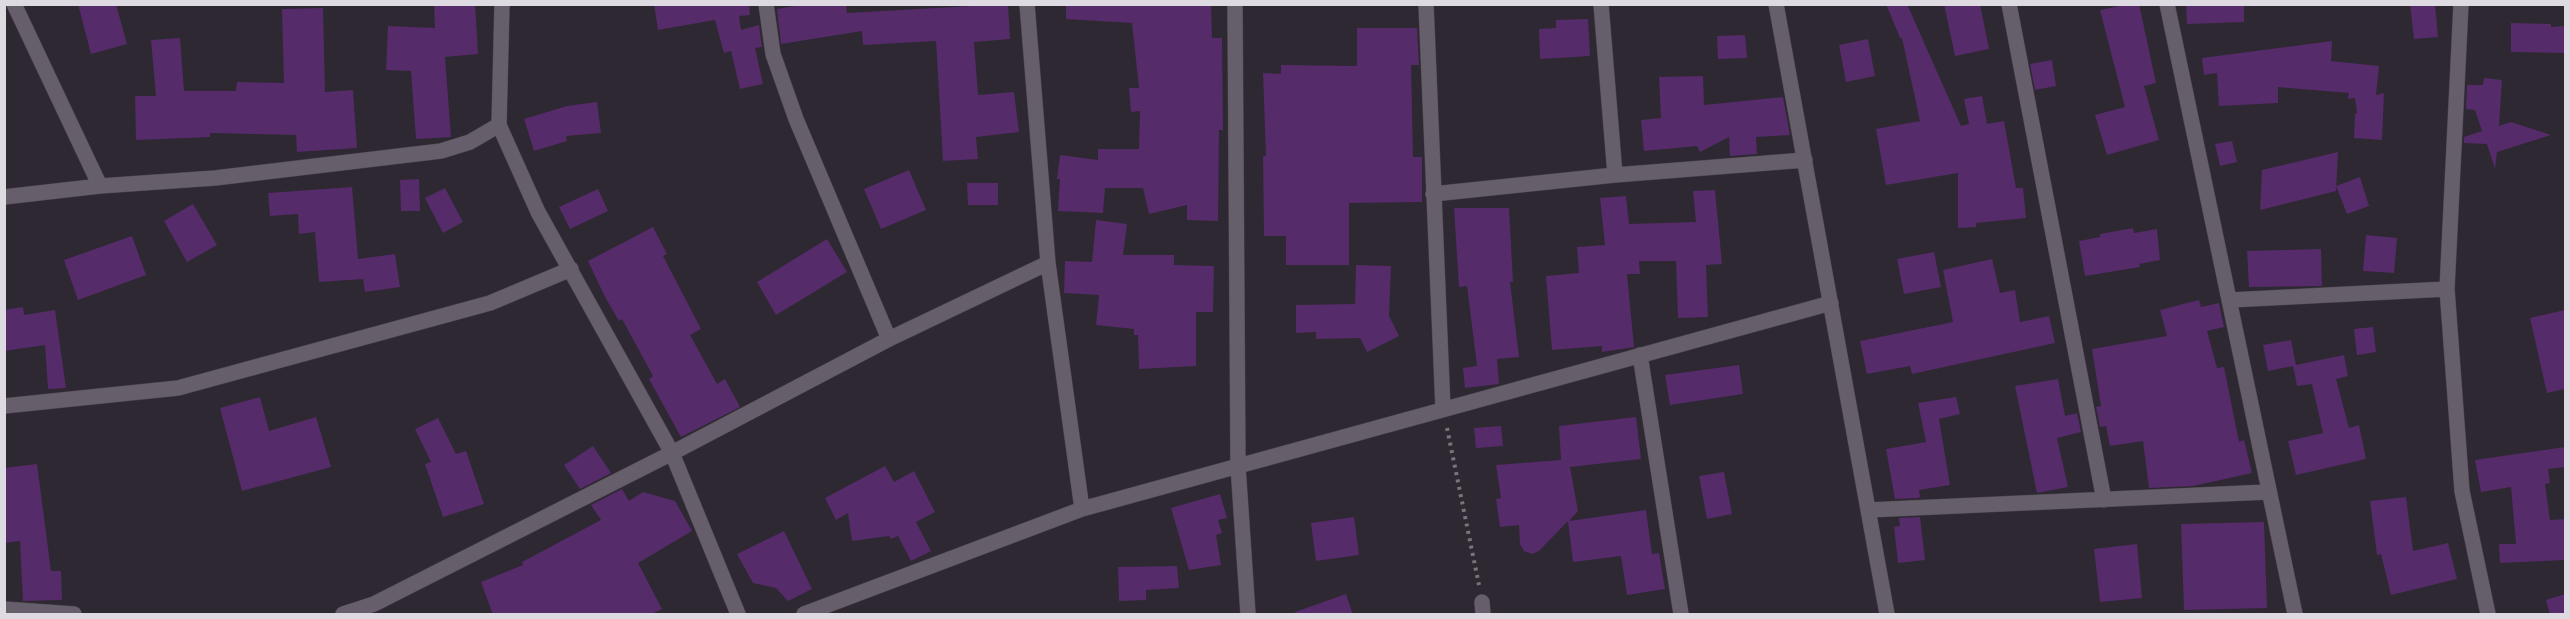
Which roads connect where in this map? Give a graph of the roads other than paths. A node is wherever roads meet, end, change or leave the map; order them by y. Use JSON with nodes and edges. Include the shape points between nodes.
{"nodes":[{"id":1,"x":14,"y":4,"type":"edge"},
{"id":2,"x":502,"y":4,"type":"edge"},
{"id":3,"x":766,"y":4,"type":"edge"},
{"id":4,"x":1027,"y":4,"type":"edge"},
{"id":5,"x":1235,"y":4,"type":"edge"},
{"id":6,"x":1425,"y":4,"type":"edge"},
{"id":7,"x":1601,"y":4,"type":"edge"},
{"id":8,"x":1776,"y":4,"type":"edge"},
{"id":9,"x":2009,"y":4,"type":"edge"},
{"id":10,"x":2167,"y":4,"type":"edge"},
{"id":11,"x":2461,"y":4,"type":"edge"},
{"id":12,"x":499,"y":125,"type":"junction"},
{"id":13,"x":1805,"y":160,"type":"junction"},
{"id":14,"x":1615,"y":175,"type":"junction"},
{"id":15,"x":100,"y":186,"type":"junction"},
{"id":16,"x":1433,"y":194,"type":"junction"},
{"id":17,"x":4,"y":197,"type":"edge"},
{"id":18,"x":1048,"y":263,"type":"junction"},
{"id":19,"x":571,"y":269,"type":"junction"},
{"id":20,"x":2447,"y":289,"type":"junction"},
{"id":21,"x":2230,"y":300,"type":"junction"},
{"id":22,"x":1831,"y":303,"type":"junction"},
{"id":23,"x":889,"y":339,"type":"junction"},
{"id":24,"x":1640,"y":355,"type":"junction"},
{"id":25,"x":4,"y":406,"type":"edge"},
{"id":26,"x":1443,"y":409,"type":"junction"},
{"id":27,"x":672,"y":453,"type":"junction"},
{"id":28,"x":1238,"y":466,"type":"junction"},
{"id":29,"x":2267,"y":492,"type":"junction"},
{"id":30,"x":2103,"y":500,"type":"junction"},
{"id":31,"x":1082,"y":509,"type":"junction"},
{"id":32,"x":1868,"y":510,"type":"junction"},
{"id":33,"x":4,"y":609,"type":"edge"},
{"id":34,"x":74,"y":615,"type":"edge"},
{"id":35,"x":343,"y":615,"type":"edge"},
{"id":36,"x":738,"y":615,"type":"edge"},
{"id":37,"x":804,"y":615,"type":"edge"},
{"id":38,"x":1248,"y":615,"type":"edge"},
{"id":39,"x":1681,"y":615,"type":"edge"},
{"id":40,"x":1887,"y":615,"type":"edge"},
{"id":41,"x":2295,"y":615,"type":"edge"},
{"id":42,"x":2488,"y":615,"type":"edge"}],
"edges":[{"from":1,"to":15,"type":"street"},
{"from":2,"to":12,"type":"street"},
{"from":3,"to":23,"type":"street","via":[[773,54],[796,119]]},
{"from":4,"to":18,"type":"street"},
{"from":5,"to":28,"type":"street"},
{"from":6,"to":16,"type":"street"},
{"from":7,"to":14,"type":"street"},
{"from":8,"to":13,"type":"street"},
{"from":9,"to":30,"type":"street"},
{"from":10,"to":21,"type":"street"},
{"from":11,"to":20,"type":"street"},
{"from":12,"to":15,"type":"street","via":[[441,151],[215,178]]},
{"from":12,"to":19,"type":"street","via":[[538,212]]},
{"from":13,"to":14,"type":"street"},
{"from":13,"to":22,"type":"street"},
{"from":14,"to":16,"type":"street"},
{"from":15,"to":17,"type":"street"},
{"from":16,"to":26,"type":"street"},
{"from":18,"to":23,"type":"street"},
{"from":18,"to":31,"type":"street"},
{"from":19,"to":25,"type":"street","via":[[490,303],[178,387]]},
{"from":19,"to":27,"type":"street"},
{"from":20,"to":21,"type":"street"},
{"from":20,"to":42,"type":"street","via":[[2462,491]]},
{"from":21,"to":29,"type":"street"},
{"from":22,"to":24,"type":"street"},
{"from":22,"to":32,"type":"street"},
{"from":23,"to":27,"type":"street"},
{"from":24,"to":26,"type":"street"},
{"from":24,"to":39,"type":"street"},
{"from":26,"to":28,"type":"street"},
{"from":27,"to":35,"type":"street","via":[[375,604]]},
{"from":27,"to":36,"type":"street"},
{"from":28,"to":31,"type":"street"},
{"from":28,"to":38,"type":"street"},
{"from":29,"to":30,"type":"street"},
{"from":29,"to":41,"type":"street"},
{"from":30,"to":32,"type":"street"},
{"from":31,"to":37,"type":"street"},
{"from":32,"to":40,"type":"street"},
{"from":33,"to":34,"type":"street"}]}
